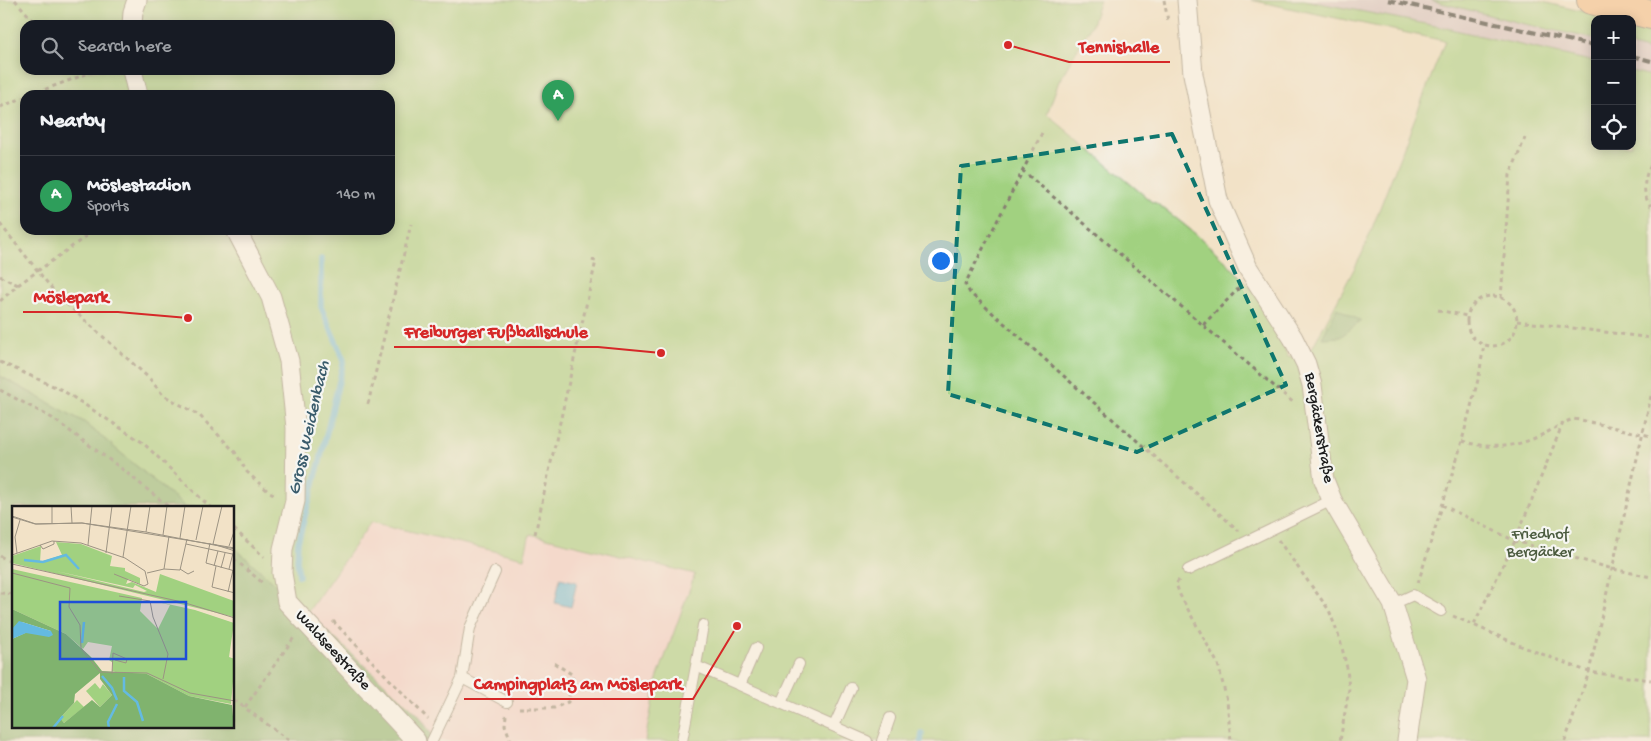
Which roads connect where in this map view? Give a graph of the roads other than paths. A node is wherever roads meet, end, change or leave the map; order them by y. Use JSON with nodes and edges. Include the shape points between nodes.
{"nodes":[{"id":1,"x":137,"y":0,"type":"edge"},
{"id":2,"x":1187,"y":0,"type":"edge"},
{"id":3,"x":1591,"y":0,"type":"edge"},
{"id":4,"x":1651,"y":15,"type":"edge"},
{"id":5,"x":132,"y":20,"type":"edge"},
{"id":6,"x":133,"y":75,"type":"edge"},
{"id":7,"x":137,"y":90,"type":"edge"},
{"id":8,"x":239,"y":235,"type":"edge"},
{"id":9,"x":1332,"y":500,"type":"junction"},
{"id":10,"x":1188,"y":570,"type":"road end"},
{"id":11,"x":495,"y":572,"type":"dead end"},
{"id":12,"x":1393,"y":604,"type":"junction"},
{"id":13,"x":1441,"y":611,"type":"road end"},
{"id":14,"x":703,"y":625,"type":"dead end"},
{"id":15,"x":756,"y":648,"type":"dead end"},
{"id":16,"x":798,"y":664,"type":"dead end"},
{"id":17,"x":696,"y":666,"type":"junction"},
{"id":18,"x":462,"y":678,"type":"junction"},
{"id":19,"x":740,"y":685,"type":"junction"},
{"id":20,"x":851,"y":688,"type":"dead end"},
{"id":21,"x":507,"y":702,"type":"road end"},
{"id":22,"x":781,"y":703,"type":"junction"},
{"id":23,"x":890,"y":718,"type":"dead end"},
{"id":24,"x":834,"y":726,"type":"junction"},
{"id":25,"x":416,"y":741,"type":"edge"},
{"id":26,"x":432,"y":741,"type":"edge"},
{"id":27,"x":682,"y":741,"type":"edge"},
{"id":28,"x":867,"y":741,"type":"edge"},
{"id":29,"x":882,"y":741,"type":"edge"},
{"id":30,"x":1407,"y":741,"type":"edge"}],
"edges":[{"from":1,"to":5,"type":"street"},
{"from":2,"to":9,"type":"street","name":"Bergäckerstraße","via":[[1194,81],[1218,200],[1254,276],[1306,364],[1312,385],[1324,480]]},
{"from":3,"to":4,"type":"highway"},
{"from":6,"to":7,"type":"street"},
{"from":8,"to":25,"type":"street","name":"Waldseestraße","via":[[271,297],[289,361],[296,428],[296,502],[283,549],[282,573],[287,602]]},
{"from":9,"to":10,"type":"lane"},
{"from":9,"to":12,"type":"street","name":"Bergäckerstraße"},
{"from":11,"to":18,"type":"lane","via":[[470,628]]},
{"from":12,"to":13,"type":"lane","via":[[1413,595]]},
{"from":12,"to":30,"type":"street","name":"Bergäckerstraße","via":[[1416,678]]},
{"from":14,"to":17,"type":"lane"},
{"from":15,"to":19,"type":"lane"},
{"from":16,"to":22,"type":"lane"},
{"from":17,"to":19,"type":"lane"},
{"from":17,"to":27,"type":"lane"},
{"from":18,"to":21,"type":"lane"},
{"from":18,"to":26,"type":"lane"},
{"from":19,"to":22,"type":"lane"},
{"from":20,"to":24,"type":"lane"},
{"from":22,"to":24,"type":"lane"},
{"from":23,"to":29,"type":"lane"},
{"from":24,"to":28,"type":"lane"}]}
